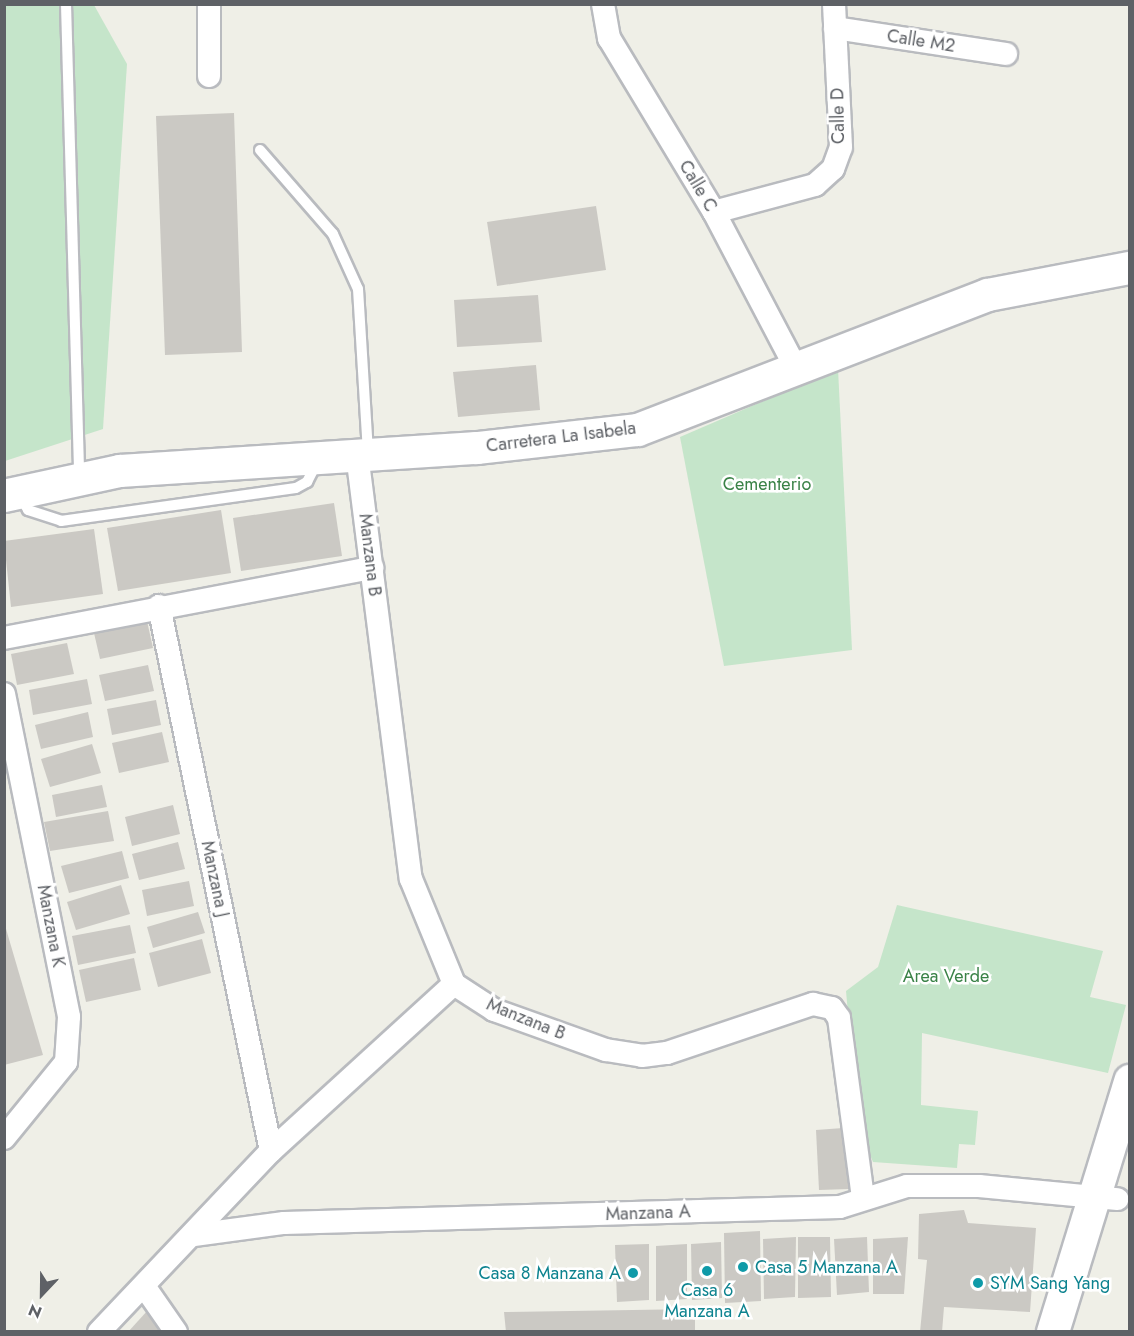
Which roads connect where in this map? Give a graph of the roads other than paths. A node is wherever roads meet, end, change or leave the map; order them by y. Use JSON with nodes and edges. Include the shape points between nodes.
{"nodes":[{"id":1,"x":66,"y":4,"type":"edge"},
{"id":2,"x":208,"y":4,"type":"edge"},
{"id":3,"x":603,"y":4,"type":"edge"},
{"id":4,"x":834,"y":4,"type":"edge"},
{"id":5,"x":835,"y":28,"type":"junction"},
{"id":6,"x":1006,"y":54,"type":"dead end"},
{"id":7,"x":209,"y":76,"type":"dead end"},
{"id":8,"x":260,"y":150,"type":"dead end"},
{"id":9,"x":714,"y":212,"type":"junction"},
{"id":10,"x":1130,"y":268,"type":"edge"},
{"id":11,"x":796,"y":368,"type":"junction"},
{"id":12,"x":363,"y":454,"type":"junction"},
{"id":13,"x":320,"y":456,"type":"junction"},
{"id":14,"x":79,"y":479,"type":"junction"},
{"id":15,"x":11,"y":494,"type":"edge"},
{"id":16,"x":372,"y":568,"type":"junction"},
{"id":17,"x":159,"y":606,"type":"junction"},
{"id":18,"x":4,"y":638,"type":"edge"},
{"id":19,"x":4,"y":694,"type":"edge"},
{"id":20,"x":454,"y":984,"type":"junction"},
{"id":21,"x":1130,"y":1081,"type":"edge"},
{"id":22,"x":4,"y":1138,"type":"edge"},
{"id":23,"x":1130,"y":1150,"type":"edge"},
{"id":24,"x":271,"y":1151,"type":"junction"},
{"id":25,"x":863,"y":1198,"type":"junction"},
{"id":26,"x":1107,"y":1198,"type":"junction"},
{"id":27,"x":194,"y":1235,"type":"junction"},
{"id":28,"x":144,"y":1286,"type":"junction"},
{"id":29,"x":99,"y":1332,"type":"edge"},
{"id":30,"x":176,"y":1332,"type":"edge"},
{"id":31,"x":1053,"y":1332,"type":"edge"},
{"id":32,"x":1073,"y":1332,"type":"edge"}],
"edges":[{"from":1,"to":14,"type":"lane"},
{"from":2,"to":7,"type":"street"},
{"from":3,"to":9,"type":"street","name":"Calle C","via":[[609,38]]},
{"from":4,"to":5,"type":"street","name":"Calle D"},
{"from":5,"to":6,"type":"street","name":"Calle M2"},
{"from":5,"to":9,"type":"street","name":"Calle D","via":[[841,147],[833,169],[815,185]]},
{"from":8,"to":12,"type":"lane","via":[[333,234],[354,279]]},
{"from":9,"to":11,"type":"street","name":"Calle C"},
{"from":10,"to":11,"type":"main road","name":"Carretera La Isabela","via":[[988,295]]},
{"from":11,"to":12,"type":"main road","name":"Carretera La Isabela","via":[[638,429]]},
{"from":12,"to":13,"type":"main road","name":"Carretera La Isabela"},
{"from":12,"to":16,"type":"street","name":"Manzana B"},
{"from":13,"to":14,"type":"main road","name":"Carretera La Isabela","via":[[120,471]]},
{"from":13,"to":15,"type":"lane","via":[[307,482],[296,488],[61,521],[28,510]]},
{"from":14,"to":15,"type":"main road","name":"Carretera La Isabela"},
{"from":16,"to":17,"type":"street"},
{"from":16,"to":20,"type":"street","name":"Manzana B","via":[[411,879]]},
{"from":17,"to":18,"type":"street"},
{"from":17,"to":24,"type":"street","name":"Manzana J"},
{"from":19,"to":22,"type":"street","name":"Manzana K","via":[[69,1017],[66,1062]]},
{"from":20,"to":24,"type":"street"},
{"from":20,"to":25,"type":"street","name":"Manzana B","via":[[494,1010],[606,1050],[642,1056],[667,1053],[813,1004],[832,1008],[839,1018]]},
{"from":21,"to":26,"type":"main road"},
{"from":23,"to":26,"type":"main road"},
{"from":24,"to":27,"type":"street"},
{"from":25,"to":26,"type":"street","name":"Manzana A","via":[[907,1186],[979,1186]]},
{"from":25,"to":27,"type":"street","name":"Manzana A","via":[[840,1208],[284,1223]]},
{"from":26,"to":31,"type":"main road"},
{"from":26,"to":32,"type":"main road"},
{"from":27,"to":28,"type":"street"},
{"from":28,"to":29,"type":"street"},
{"from":28,"to":30,"type":"street"}]}
